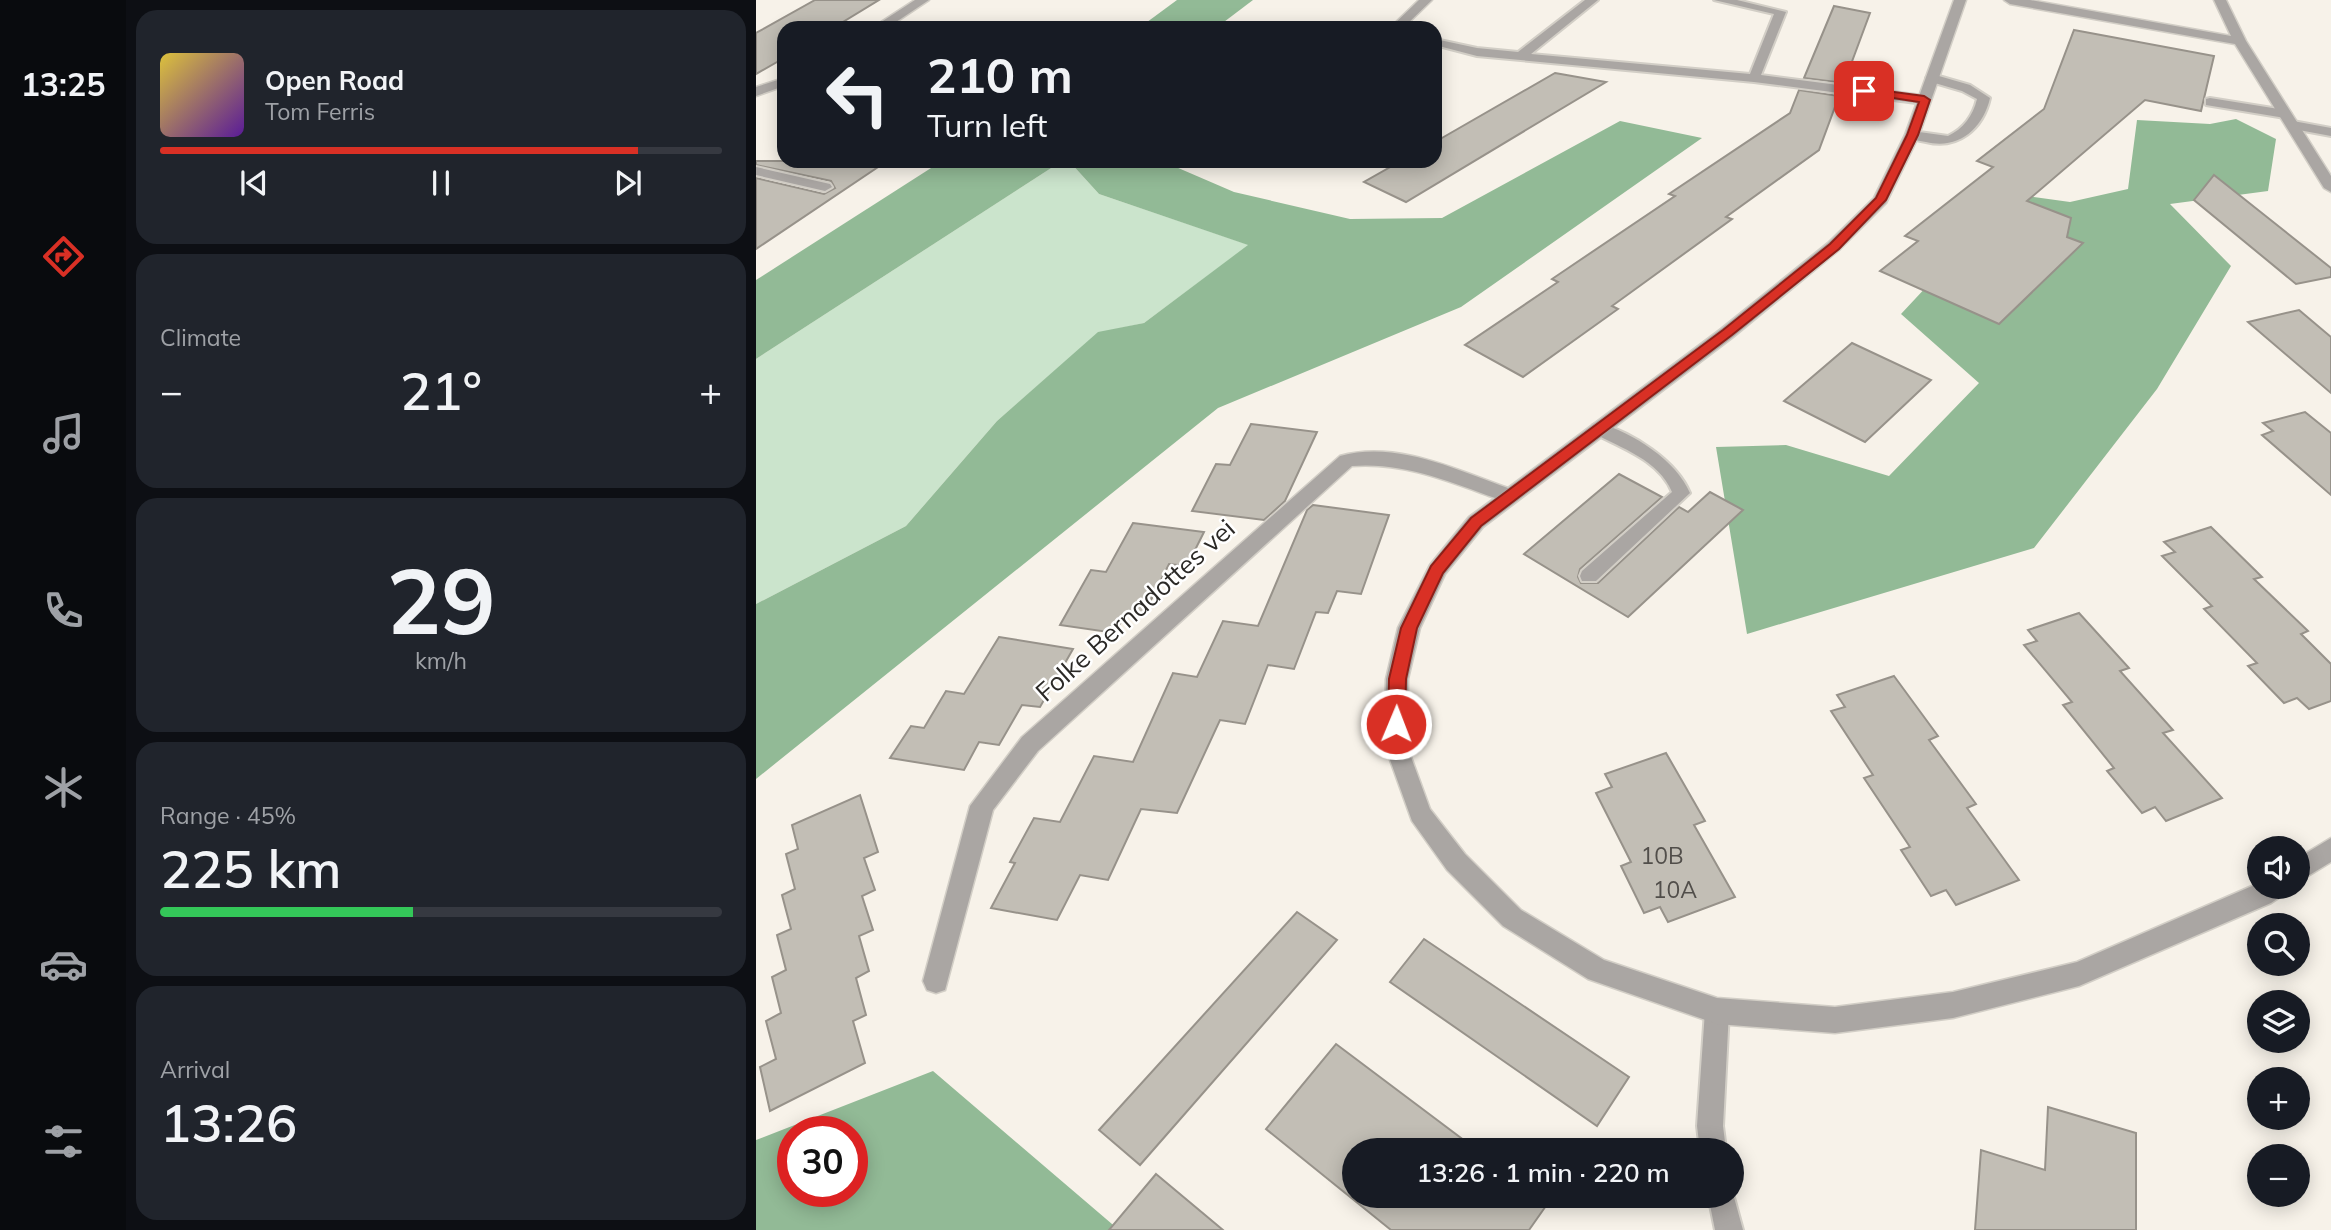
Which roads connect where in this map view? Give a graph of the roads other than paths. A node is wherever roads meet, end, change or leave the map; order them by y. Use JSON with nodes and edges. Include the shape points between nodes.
{"nodes":[{"id":1,"x":923,"y":0,"type":"edge"},
{"id":2,"x":1426,"y":0,"type":"edge"},
{"id":3,"x":1591,"y":0,"type":"edge"},
{"id":4,"x":1720,"y":0,"type":"edge"},
{"id":5,"x":1960,"y":0,"type":"edge"},
{"id":6,"x":2010,"y":0,"type":"edge"},
{"id":7,"x":2220,"y":0,"type":"edge"},
{"id":8,"x":889,"y":21,"type":"edge"},
{"id":9,"x":1403,"y":21,"type":"edge"},
{"id":10,"x":2240,"y":41,"type":"junction"},
{"id":11,"x":1442,"y":43,"type":"edge"},
{"id":12,"x":1522,"y":55,"type":"junction"},
{"id":13,"x":1754,"y":78,"type":"junction"},
{"id":14,"x":1932,"y":78,"type":"junction"},
{"id":15,"x":777,"y":84,"type":"edge"},
{"id":16,"x":756,"y":92,"type":"edge"},
{"id":17,"x":1924,"y":100,"type":"junction"},
{"id":18,"x":2210,"y":102,"type":"dead end"},
{"id":19,"x":2289,"y":120,"type":"junction"},
{"id":20,"x":2331,"y":132,"type":"edge"},
{"id":21,"x":1912,"y":135,"type":"junction"},
{"id":22,"x":756,"y":171,"type":"edge"},
{"id":23,"x":825,"y":187,"type":"dead end"},
{"id":24,"x":2331,"y":188,"type":"edge"},
{"id":25,"x":1598,"y":429,"type":"junction"},
{"id":26,"x":1510,"y":496,"type":"junction"},
{"id":27,"x":1589,"y":576,"type":"dead end"},
{"id":28,"x":2331,"y":849,"type":"edge"},
{"id":29,"x":2310,"y":863,"type":"edge"},
{"id":30,"x":2253,"y":899,"type":"edge"},
{"id":31,"x":936,"y":981,"type":"dead end"},
{"id":32,"x":1717,"y":1011,"type":"junction"},
{"id":33,"x":1712,"y":1138,"type":"edge"},
{"id":34,"x":1724,"y":1208,"type":"edge"},
{"id":35,"x":1729,"y":1230,"type":"edge"}],
"edges":[{"from":1,"to":8,"type":"street"},
{"from":2,"to":9,"type":"street"},
{"from":3,"to":12,"type":"lane"},
{"from":4,"to":13,"type":"lane","via":[[1780,12]]},
{"from":5,"to":14,"type":"street"},
{"from":6,"to":10,"type":"street"},
{"from":7,"to":10,"type":"street"},
{"from":10,"to":19,"type":"street"},
{"from":11,"to":12,"type":"lane","via":[[1477,52]]},
{"from":12,"to":13,"type":"lane"},
{"from":13,"to":17,"type":"lane"},
{"from":14,"to":17,"type":"street"},
{"from":14,"to":21,"type":"lane","via":[[1984,98],[1983,111],[1957,137],[1944,141]]},
{"from":15,"to":16,"type":"street"},
{"from":17,"to":21,"type":"street"},
{"from":18,"to":19,"type":"lane"},
{"from":19,"to":20,"type":"lane"},
{"from":19,"to":24,"type":"street"},
{"from":21,"to":25,"type":"street","via":[[1881,200],[1834,246]]},
{"from":22,"to":23,"type":"lane"},
{"from":25,"to":26,"type":"street"},
{"from":25,"to":27,"type":"lane","via":[[1667,469],[1681,493]]},
{"from":26,"to":31,"type":"street","name":"Folke Bernadottes vei","via":[[1410,461],[1373,456],[1347,460],[1030,744],[982,806]]},
{"from":26,"to":32,"type":"street","via":[[1476,522],[1437,570],[1409,628],[1397,679],[1396,746],[1420,814],[1456,862],[1512,918],[1597,970]]},
{"from":28,"to":29,"type":"street"},
{"from":30,"to":32,"type":"street","via":[[2079,974],[1953,1005],[1835,1020]]},
{"from":32,"to":33,"type":"lane"},
{"from":34,"to":35,"type":"lane"}]}
